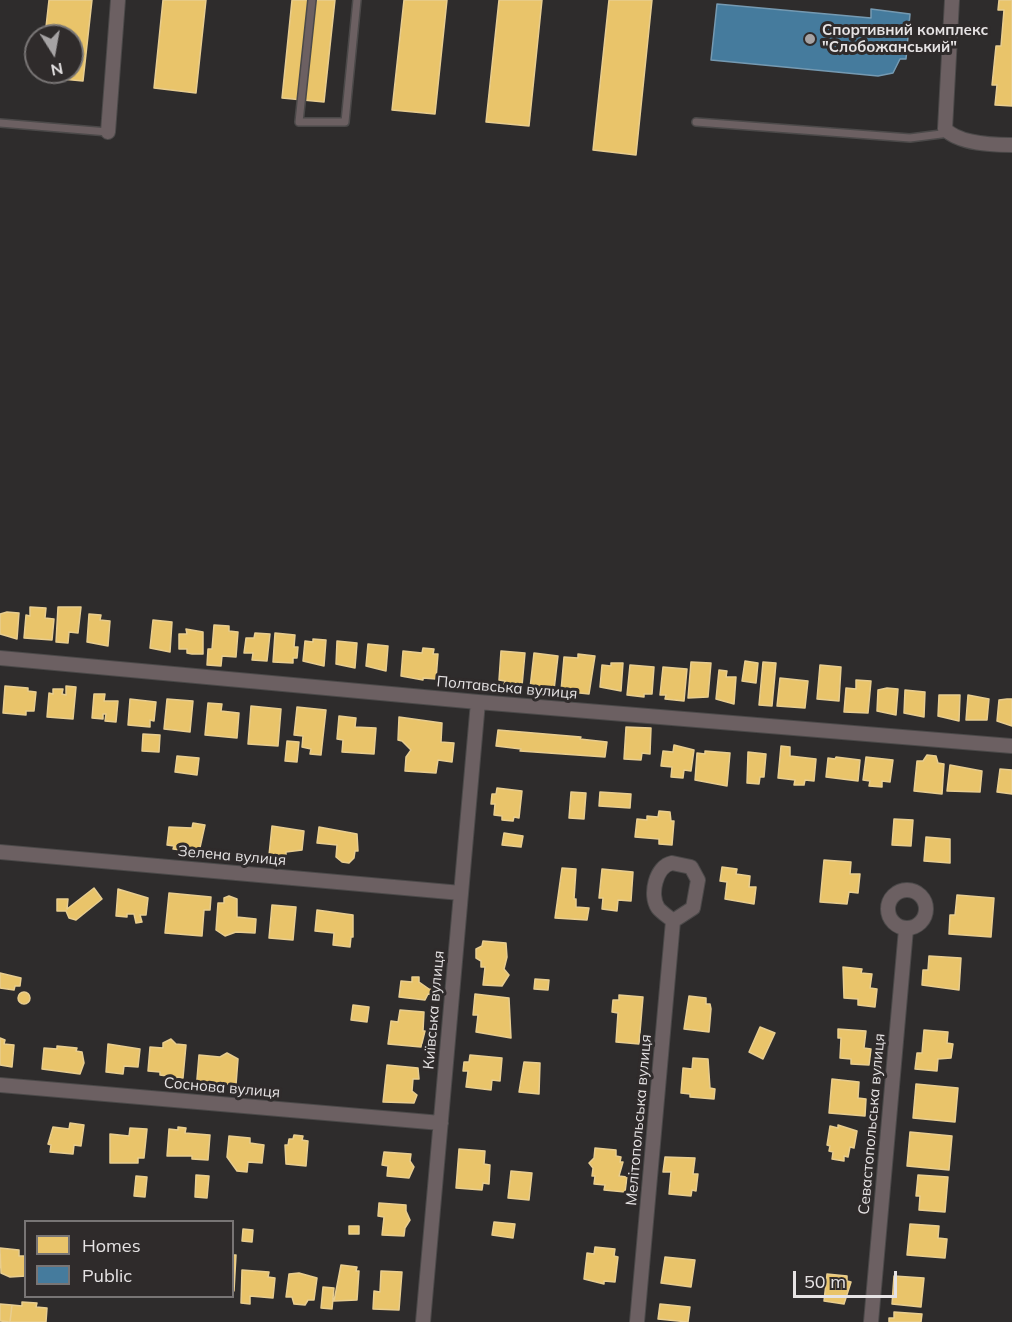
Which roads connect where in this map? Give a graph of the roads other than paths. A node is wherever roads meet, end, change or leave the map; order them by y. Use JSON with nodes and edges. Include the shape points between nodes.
{"nodes":[{"id":1,"x":118,"y":0,"type":"edge"},
{"id":2,"x":312,"y":0,"type":"edge"},
{"id":3,"x":357,"y":0,"type":"edge"},
{"id":4,"x":952,"y":0,"type":"edge"},
{"id":5,"x":696,"y":122,"type":"dead end"},
{"id":6,"x":0,"y":123,"type":"edge"},
{"id":7,"x":108,"y":132,"type":"joint"},
{"id":8,"x":949,"y":133,"type":"junction"},
{"id":9,"x":1012,"y":146,"type":"edge"},
{"id":10,"x":0,"y":658,"type":"edge"},
{"id":11,"x":478,"y":702,"type":"junction"},
{"id":12,"x":1012,"y":746,"type":"edge"},
{"id":13,"x":0,"y":852,"type":"edge"},
{"id":14,"x":461,"y":893,"type":"junction"},
{"id":15,"x":674,"y":921,"type":"dead end"},
{"id":16,"x":906,"y":929,"type":"dead end"},
{"id":17,"x":0,"y":1085,"type":"edge"},
{"id":18,"x":441,"y":1123,"type":"junction"},
{"id":19,"x":423,"y":1322,"type":"edge"},
{"id":20,"x":638,"y":1322,"type":"edge"},
{"id":21,"x":871,"y":1322,"type":"edge"}],
"edges":[{"from":1,"to":7,"type":"street"},
{"from":2,"to":3,"type":"lane","via":[[299,122],[345,122]]},
{"from":4,"to":8,"type":"street","via":[[944,125]]},
{"from":5,"to":8,"type":"lane","via":[[910,138]]},
{"from":6,"to":7,"type":"lane"},
{"from":8,"to":9,"type":"street","via":[[974,142]]},
{"from":10,"to":11,"type":"street","name":"Полтавська вулиця"},
{"from":11,"to":12,"type":"street","name":"Полтавська вулиця"},
{"from":11,"to":14,"type":"street","name":"Київська вулиця"},
{"from":13,"to":14,"type":"street","name":"Зелена вулиця"},
{"from":14,"to":18,"type":"street","name":"Київська вулиця"},
{"from":15,"to":20,"type":"street","name":"Мелітопольська вулиця"},
{"from":16,"to":21,"type":"street","name":"Севастопольська вулиця"},
{"from":17,"to":18,"type":"street","name":"Соснова вулиця"},
{"from":18,"to":19,"type":"street","name":"Київська вулиця"}]}
